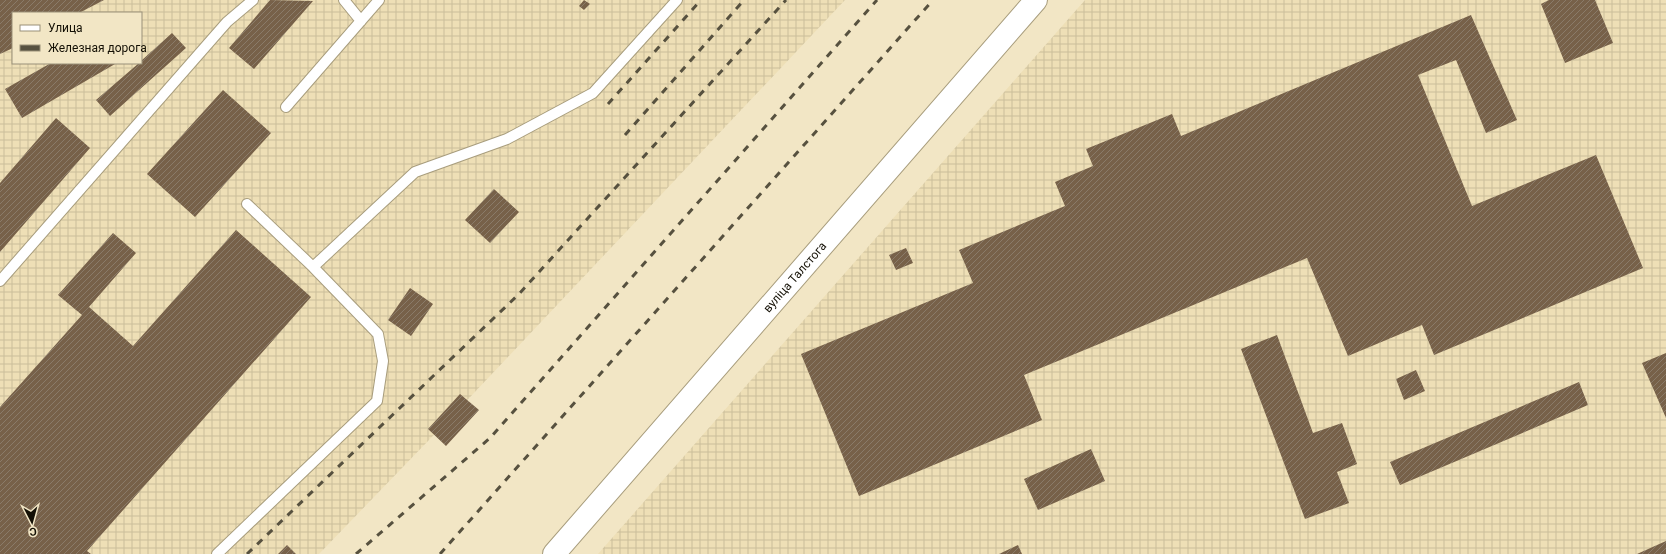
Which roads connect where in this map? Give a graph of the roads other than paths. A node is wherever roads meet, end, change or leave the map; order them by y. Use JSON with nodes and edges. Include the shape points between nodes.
{"nodes":[{"id":1,"x":253,"y":0,"type":"edge"},
{"id":2,"x":344,"y":0,"type":"edge"},
{"id":3,"x":379,"y":0,"type":"edge"},
{"id":4,"x":677,"y":0,"type":"edge"},
{"id":5,"x":1036,"y":0,"type":"edge"},
{"id":6,"x":361,"y":21,"type":"junction"},
{"id":7,"x":286,"y":107,"type":"dead end"},
{"id":8,"x":247,"y":204,"type":"dead end"},
{"id":9,"x":313,"y":267,"type":"junction"},
{"id":10,"x":0,"y":281,"type":"edge"},
{"id":11,"x":217,"y":554,"type":"edge"},
{"id":12,"x":554,"y":554,"type":"edge"}],
"edges":[{"from":1,"to":10,"type":"lane","via":[[227,22]]},
{"from":2,"to":6,"type":"lane"},
{"from":3,"to":6,"type":"lane"},
{"from":4,"to":9,"type":"lane","via":[[593,93],[507,139],[415,172]]},
{"from":5,"to":12,"type":"main road","name":"вуліца Талстога"},
{"from":6,"to":7,"type":"lane"},
{"from":8,"to":9,"type":"lane"},
{"from":9,"to":11,"type":"lane","via":[[378,334],[383,361],[377,401]]}]}
